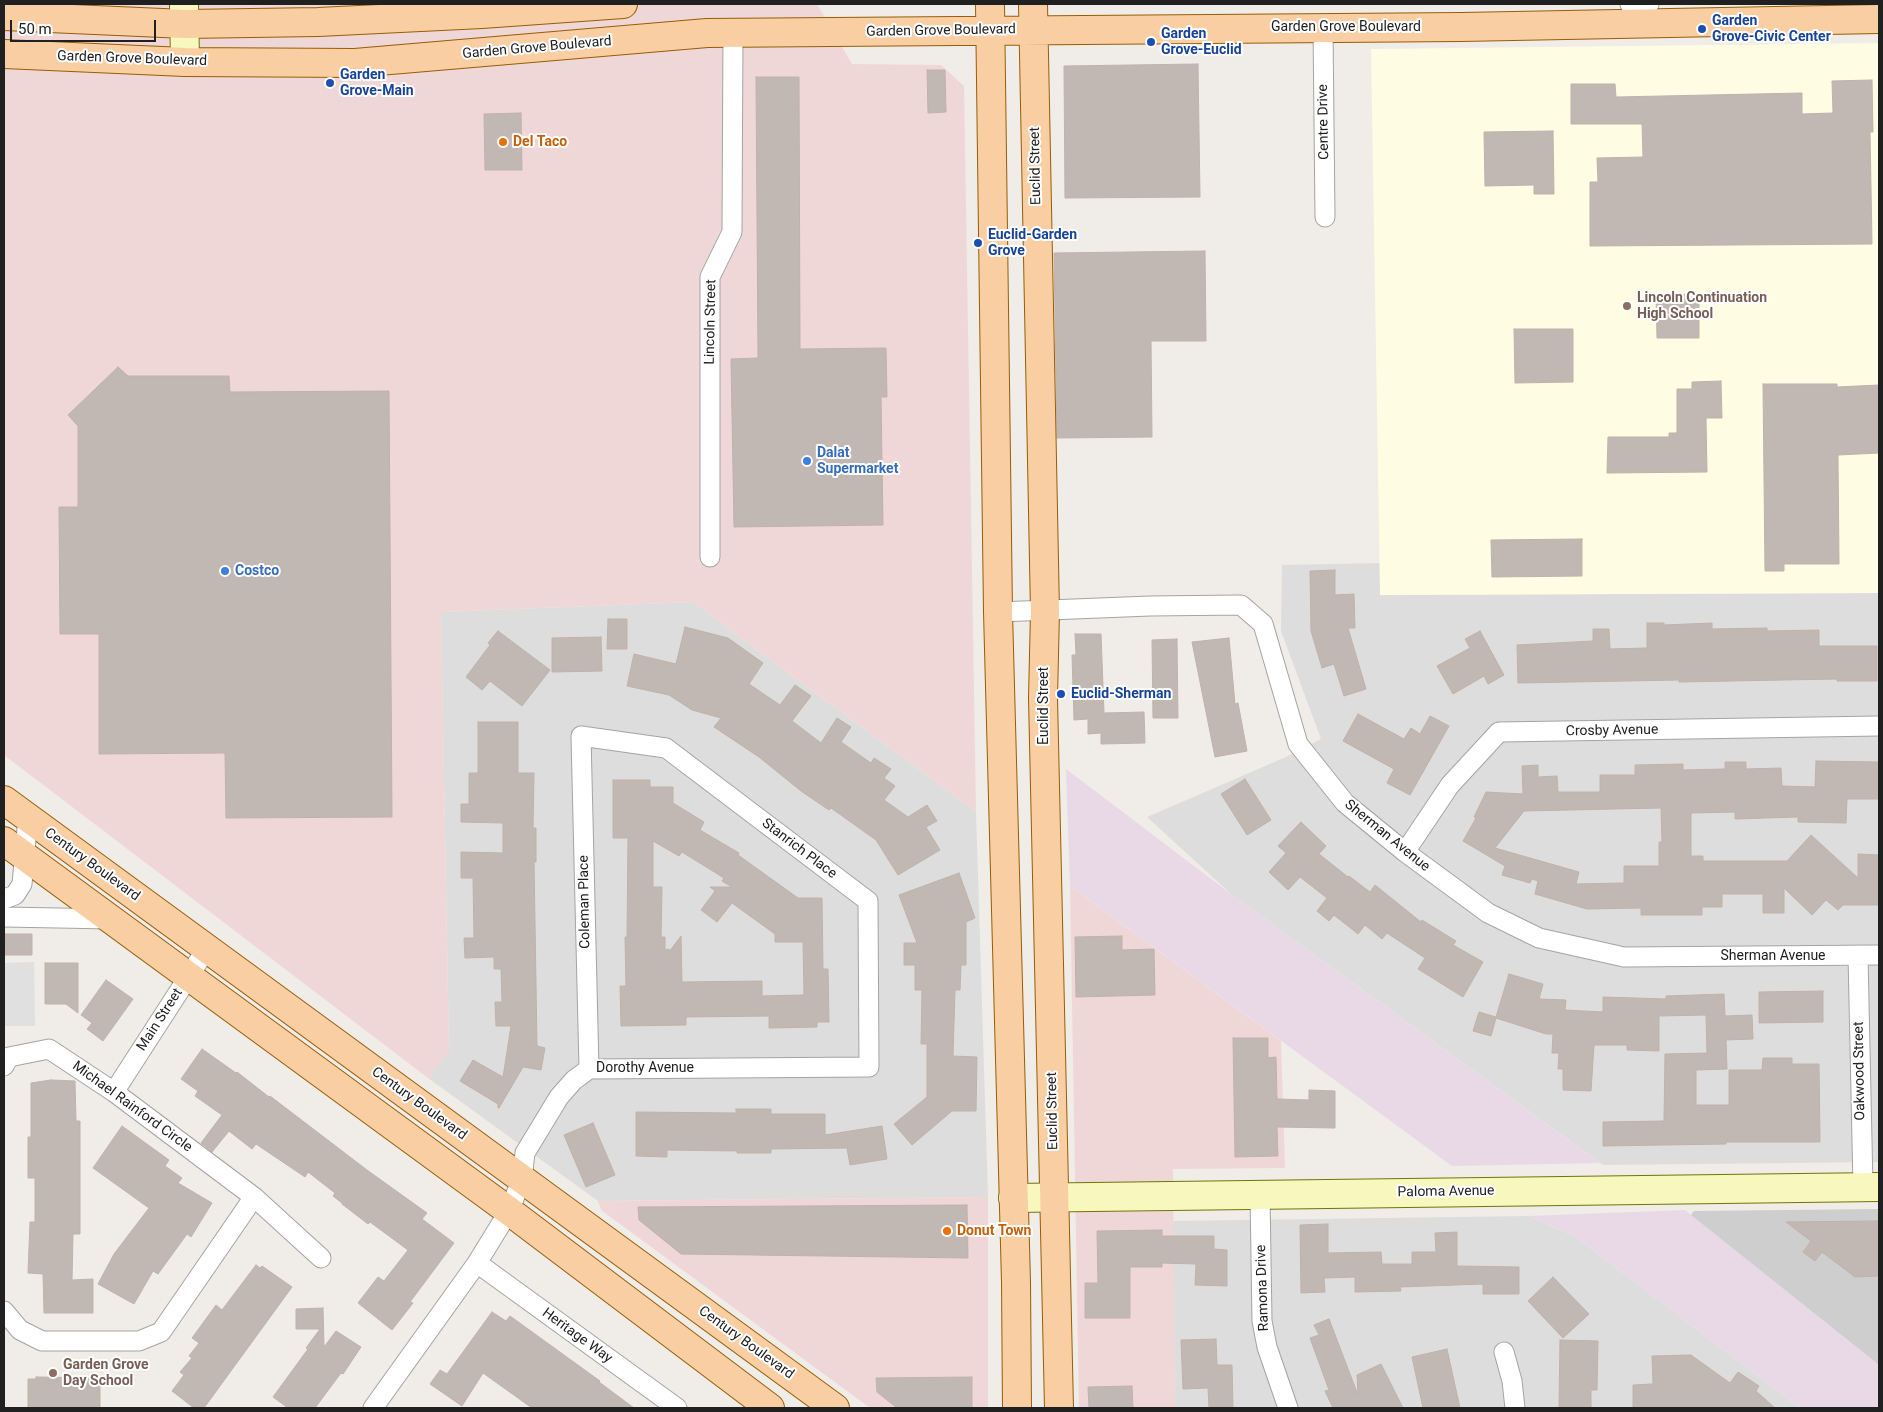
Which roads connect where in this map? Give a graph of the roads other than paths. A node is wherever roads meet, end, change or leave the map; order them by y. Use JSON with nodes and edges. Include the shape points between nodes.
{"nodes":[{"id":1,"x":624,"y":4,"type":"edge"},
{"id":2,"x":1033,"y":4,"type":"edge"},
{"id":3,"x":1640,"y":10,"type":"edge"},
{"id":4,"x":185,"y":14,"type":"edge"},
{"id":5,"x":4,"y":16,"type":"edge"},
{"id":6,"x":990,"y":17,"type":"edge"},
{"id":7,"x":1879,"y":18,"type":"edge"},
{"id":8,"x":1324,"y":28,"type":"junction"},
{"id":9,"x":1034,"y":30,"type":"junction"},
{"id":10,"x":733,"y":33,"type":"junction"},
{"id":11,"x":4,"y":54,"type":"edge"},
{"id":12,"x":184,"y":62,"type":"junction"},
{"id":13,"x":1325,"y":217,"type":"dead end"},
{"id":14,"x":710,"y":557,"type":"dead end"},
{"id":15,"x":998,"y":612,"type":"junction"},
{"id":16,"x":1045,"y":612,"type":"junction"},
{"id":17,"x":1879,"y":726,"type":"edge"},
{"id":18,"x":581,"y":736,"type":"joint"},
{"id":19,"x":4,"y":800,"type":"edge"},
{"id":20,"x":28,"y":817,"type":"junction"},
{"id":21,"x":14,"y":848,"type":"edge"},
{"id":22,"x":1405,"y":852,"type":"junction"},
{"id":23,"x":4,"y":899,"type":"edge"},
{"id":24,"x":4,"y":917,"type":"edge"},
{"id":25,"x":111,"y":919,"type":"junction"},
{"id":26,"x":207,"y":948,"type":"junction"},
{"id":27,"x":1879,"y":954,"type":"edge"},
{"id":28,"x":1858,"y":955,"type":"junction"},
{"id":29,"x":189,"y":976,"type":"junction"},
{"id":30,"x":4,"y":1066,"type":"edge"},
{"id":31,"x":869,"y":1067,"type":"joint"},
{"id":32,"x":589,"y":1069,"type":"junction"},
{"id":33,"x":114,"y":1092,"type":"junction"},
{"id":34,"x":522,"y":1179,"type":"junction"},
{"id":35,"x":1871,"y":1187,"type":"edge"},
{"id":36,"x":1260,"y":1194,"type":"junction"},
{"id":37,"x":254,"y":1197,"type":"junction"},
{"id":38,"x":1055,"y":1197,"type":"junction"},
{"id":39,"x":1013,"y":1198,"type":"junction"},
{"id":40,"x":509,"y":1210,"type":"junction"},
{"id":41,"x":321,"y":1258,"type":"dead end"},
{"id":42,"x":477,"y":1263,"type":"junction"},
{"id":43,"x":687,"y":1300,"type":"junction"},
{"id":44,"x":4,"y":1311,"type":"edge"},
{"id":45,"x":658,"y":1322,"type":"junction"},
{"id":46,"x":1504,"y":1352,"type":"dead end"},
{"id":47,"x":373,"y":1408,"type":"edge"},
{"id":48,"x":676,"y":1408,"type":"edge"},
{"id":49,"x":770,"y":1408,"type":"edge"},
{"id":50,"x":835,"y":1408,"type":"edge"},
{"id":51,"x":1017,"y":1408,"type":"edge"},
{"id":52,"x":1059,"y":1408,"type":"edge"},
{"id":53,"x":1288,"y":1408,"type":"edge"},
{"id":54,"x":1515,"y":1408,"type":"edge"}],
"edges":[{"from":1,"to":4,"type":"main road","via":[[318,22]]},
{"from":2,"to":9,"type":"main road","name":"Euclid Street"},
{"from":3,"to":7,"type":"main road","name":"Garden Grove Boulevard"},
{"from":3,"to":8,"type":"main road","name":"Garden Grove Boulevard"},
{"from":4,"to":5,"type":"main road"},
{"from":4,"to":12,"type":"street"},
{"from":6,"to":9,"type":"main road","name":"Garden Grove Boulevard"},
{"from":6,"to":10,"type":"main road","name":"Garden Grove Boulevard"},
{"from":6,"to":15,"type":"main road"},
{"from":8,"to":9,"type":"main road","name":"Garden Grove Boulevard"},
{"from":8,"to":13,"type":"street","name":"Centre Drive"},
{"from":9,"to":16,"type":"main road","name":"Euclid Street"},
{"from":10,"to":12,"type":"main road","name":"Garden Grove Boulevard","via":[[355,63]]},
{"from":10,"to":14,"type":"street","name":"Lincoln Street","via":[[732,232],[710,277]]},
{"from":11,"to":12,"type":"main road","name":"Garden Grove Boulevard"},
{"from":15,"to":16,"type":"street","name":"Sherman Avenue"},
{"from":15,"to":39,"type":"main road"},
{"from":16,"to":22,"type":"street","name":"Sherman Avenue","via":[[1241,605],[1263,624],[1298,744],[1345,803]]},
{"from":16,"to":38,"type":"main road","name":"Euclid Street","via":[[1043,698]]},
{"from":17,"to":22,"type":"street","name":"Crosby Avenue","via":[[1499,732],[1450,785]]},
{"from":18,"to":31,"type":"street","name":"Stanrich Place","via":[[666,748],[868,901]]},
{"from":18,"to":32,"type":"street","name":"Coleman Place"},
{"from":19,"to":20,"type":"main road","name":"Century Boulevard"},
{"from":20,"to":21,"type":"street"},
{"from":20,"to":26,"type":"main road","name":"Century Boulevard"},
{"from":21,"to":23,"type":"street","via":[[24,872],[20,890]]},
{"from":21,"to":25,"type":"main road"},
{"from":22,"to":28,"type":"street","name":"Sherman Avenue","via":[[1488,913],[1539,938],[1624,957]]},
{"from":24,"to":25,"type":"street"},
{"from":25,"to":29,"type":"main road"},
{"from":26,"to":29,"type":"street","name":"Main Street"},
{"from":26,"to":34,"type":"main road","name":"Century Boulevard"},
{"from":27,"to":28,"type":"street","name":"Sherman Avenue"},
{"from":28,"to":35,"type":"street","name":"Oakwood Street"},
{"from":29,"to":33,"type":"street","name":"Main Street"},
{"from":29,"to":40,"type":"main road"},
{"from":30,"to":33,"type":"street","name":"Michael Rainford Circle","via":[[9,1057],[49,1049]]},
{"from":31,"to":32,"type":"street","name":"Dorothy Avenue"},
{"from":32,"to":34,"type":"street","name":"Dorothy Avenue","via":[[574,1080],[560,1097],[525,1153]]},
{"from":33,"to":37,"type":"street","name":"Michael Rainford Circle"},
{"from":34,"to":40,"type":"street","name":"Dorothy Avenue"},
{"from":34,"to":43,"type":"main road","name":"Century Boulevard"},
{"from":35,"to":36,"type":"street","name":"Paloma Avenue"},
{"from":36,"to":38,"type":"street","name":"Paloma Avenue"},
{"from":36,"to":53,"type":"street","name":"Ramona Drive","via":[[1262,1321],[1267,1347]]},
{"from":37,"to":41,"type":"street","name":"Michael Rainford Circle"},
{"from":37,"to":44,"type":"street","via":[[161,1332],[139,1340],[42,1340],[20,1330]]},
{"from":38,"to":39,"type":"street","name":"Paloma Avenue"},
{"from":38,"to":52,"type":"main road","name":"Euclid Street"},
{"from":39,"to":51,"type":"main road"},
{"from":40,"to":42,"type":"street","name":"Dorothy Avenue"},
{"from":40,"to":45,"type":"main road"},
{"from":42,"to":47,"type":"street","name":"Dorothy Avenue"},
{"from":42,"to":48,"type":"street","name":"Heritage Way"},
{"from":43,"to":45,"type":"main road"},
{"from":43,"to":50,"type":"main road","name":"Century Boulevard"},
{"from":45,"to":49,"type":"main road"},
{"from":46,"to":54,"type":"street"}]}
